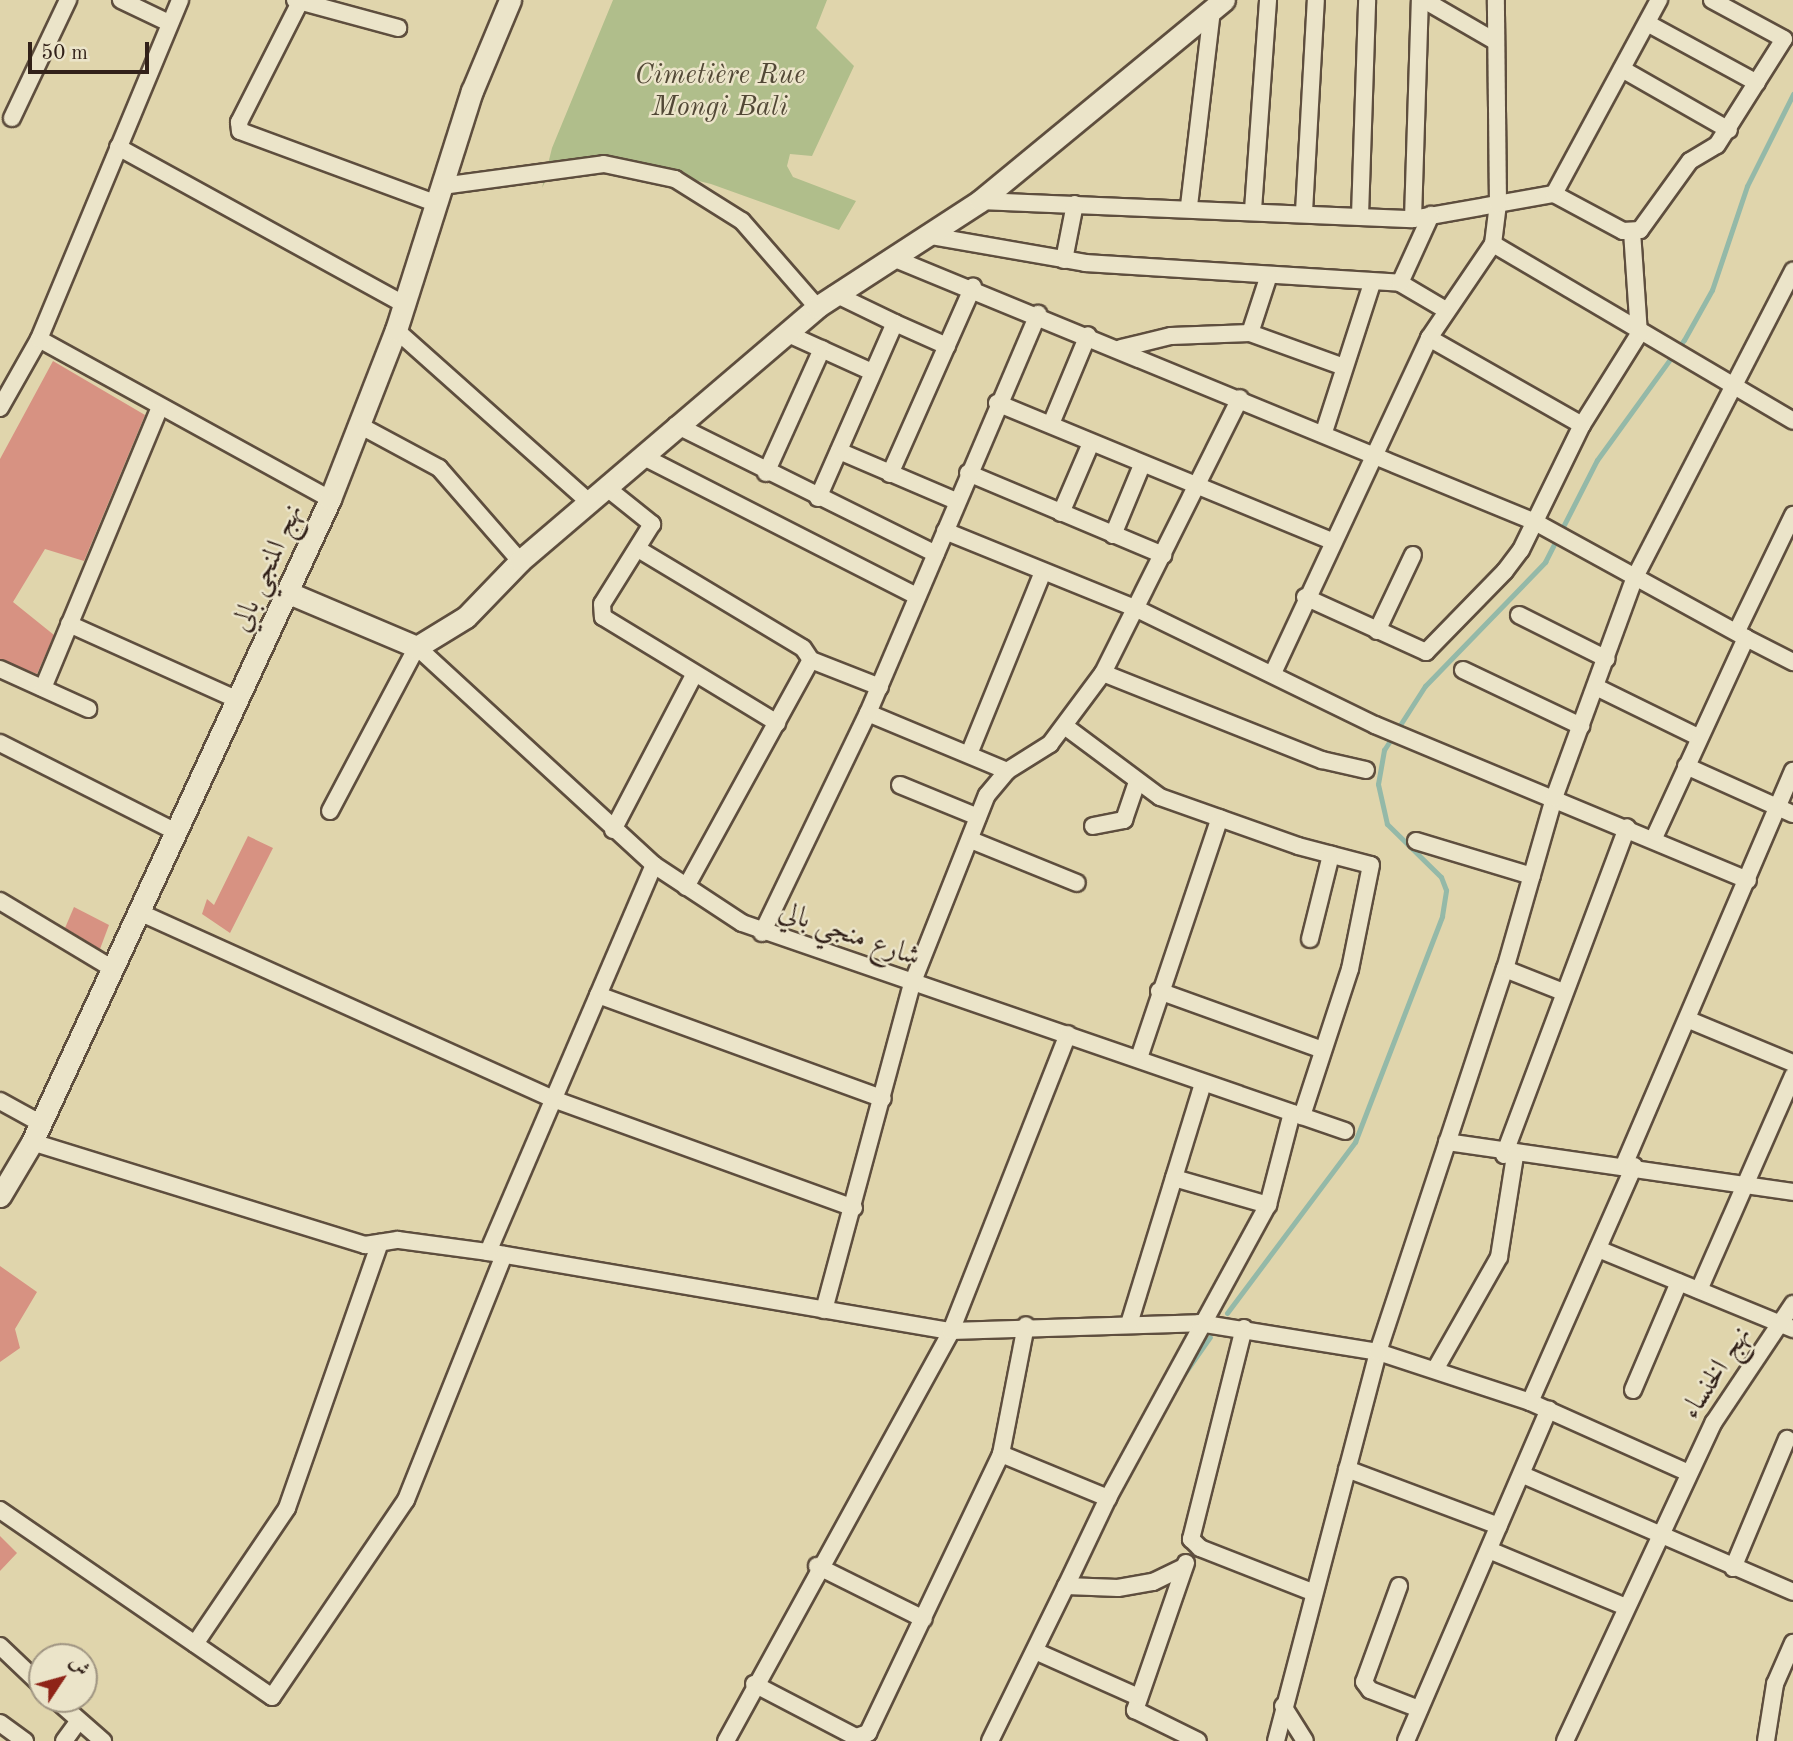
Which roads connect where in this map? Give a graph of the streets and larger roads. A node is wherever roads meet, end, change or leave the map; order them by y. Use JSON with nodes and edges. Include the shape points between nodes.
{"nodes":[{"id":1,"x":68,"y":0,"type":"edge"},
{"id":2,"x":121,"y":0,"type":"edge"},
{"id":3,"x":180,"y":0,"type":"edge"},
{"id":4,"x":510,"y":0,"type":"edge"},
{"id":5,"x":1268,"y":0,"type":"edge"},
{"id":6,"x":1316,"y":0,"type":"edge"},
{"id":7,"x":1367,"y":0,"type":"edge"},
{"id":8,"x":1422,"y":0,"type":"edge"},
{"id":9,"x":1660,"y":0,"type":"edge"},
{"id":10,"x":1712,"y":0,"type":"edge"},
{"id":11,"x":297,"y":1,"type":"edge"},
{"id":12,"x":1495,"y":2,"type":"edge"},
{"id":13,"x":1218,"y":5,"type":"edge"},
{"id":14,"x":169,"y":23,"type":"junction"},
{"id":15,"x":1647,"y":23,"type":"junction"},
{"id":16,"x":398,"y":28,"type":"dead end"},
{"id":17,"x":1493,"y":40,"type":"junction"},
{"id":18,"x":1622,"y":69,"type":"junction"},
{"id":19,"x":1757,"y":83,"type":"junction"},
{"id":20,"x":12,"y":118,"type":"dead end"},
{"id":21,"x":1729,"y":130,"type":"junction"},
{"id":22,"x":118,"y":147,"type":"junction"},
{"id":23,"x":1554,"y":194,"type":"junction"},
{"id":24,"x":440,"y":195,"type":"junction"},
{"id":25,"x":980,"y":201,"type":"junction"},
{"id":26,"x":1499,"y":204,"type":"junction"},
{"id":27,"x":1075,"y":205,"type":"junction"},
{"id":28,"x":1189,"y":206,"type":"junction"},
{"id":29,"x":1252,"y":209,"type":"junction"},
{"id":30,"x":1304,"y":212,"type":"junction"},
{"id":31,"x":1431,"y":215,"type":"junction"},
{"id":32,"x":1360,"y":216,"type":"junction"},
{"id":33,"x":1413,"y":219,"type":"junction"},
{"id":34,"x":1632,"y":232,"type":"junction"},
{"id":35,"x":931,"y":236,"type":"junction"},
{"id":36,"x":1493,"y":244,"type":"junction"},
{"id":37,"x":893,"y":258,"type":"junction"},
{"id":38,"x":1064,"y":260,"type":"junction"},
{"id":39,"x":1793,"y":271,"type":"edge"},
{"id":40,"x":1269,"y":275,"type":"junction"},
{"id":41,"x":1372,"y":283,"type":"junction"},
{"id":42,"x":1400,"y":283,"type":"junction"},
{"id":43,"x":973,"y":288,"type":"junction"},
{"id":44,"x":835,"y":294,"type":"junction"},
{"id":45,"x":405,"y":305,"type":"junction"},
{"id":46,"x":817,"y":307,"type":"junction"},
{"id":47,"x":1444,"y":309,"type":"junction"},
{"id":48,"x":1038,"y":314,"type":"junction"},
{"id":49,"x":895,"y":323,"type":"junction"},
{"id":50,"x":396,"y":330,"type":"junction"},
{"id":51,"x":786,"y":333,"type":"junction"},
{"id":52,"x":1250,"y":333,"type":"junction"},
{"id":53,"x":1088,"y":335,"type":"junction"},
{"id":54,"x":1646,"y":337,"type":"junction"},
{"id":55,"x":1429,"y":338,"type":"junction"},
{"id":56,"x":39,"y":339,"type":"junction"},
{"id":57,"x":947,"y":346,"type":"junction"},
{"id":58,"x":1121,"y":348,"type":"junction"},
{"id":59,"x":822,"y":349,"type":"junction"},
{"id":60,"x":1344,"y":367,"type":"junction"},
{"id":61,"x":872,"y":372,"type":"junction"},
{"id":62,"x":1729,"y":387,"type":"junction"},
{"id":63,"x":1240,"y":398,"type":"junction"},
{"id":64,"x":997,"y":403,"type":"junction"},
{"id":65,"x":160,"y":407,"type":"junction"},
{"id":66,"x":0,"y":408,"type":"edge"},
{"id":67,"x":1793,"y":421,"type":"edge"},
{"id":68,"x":1051,"y":424,"type":"junction"},
{"id":69,"x":359,"y":425,"type":"junction"},
{"id":70,"x":676,"y":425,"type":"junction"},
{"id":71,"x":1582,"y":425,"type":"junction"},
{"id":72,"x":1324,"y":432,"type":"junction"},
{"id":73,"x":1091,"y":443,"type":"junction"},
{"id":74,"x":839,"y":451,"type":"junction"},
{"id":75,"x":1377,"y":454,"type":"junction"},
{"id":76,"x":642,"y":456,"type":"junction"},
{"id":77,"x":1142,"y":465,"type":"junction"},
{"id":78,"x":766,"y":473,"type":"junction"},
{"id":79,"x":968,"y":473,"type":"junction"},
{"id":80,"x":890,"y":474,"type":"junction"},
{"id":81,"x":1196,"y":486,"type":"junction"},
{"id":82,"x":607,"y":488,"type":"junction"},
{"id":83,"x":818,"y":498,"type":"junction"},
{"id":84,"x":330,"y":499,"type":"junction"},
{"id":85,"x":957,"y":501,"type":"junction"},
{"id":86,"x":590,"y":503,"type":"junction"},
{"id":87,"x":1061,"y":513,"type":"junction"},
{"id":88,"x":1793,"y":515,"type":"edge"},
{"id":89,"x":1539,"y":524,"type":"junction"},
{"id":90,"x":946,"y":531,"type":"junction"},
{"id":91,"x":1113,"y":535,"type":"junction"},
{"id":92,"x":1331,"y":541,"type":"junction"},
{"id":93,"x":638,"y":549,"type":"junction"},
{"id":94,"x":936,"y":554,"type":"junction"},
{"id":95,"x":1163,"y":555,"type":"junction"},
{"id":96,"x":1413,"y":555,"type":"dead end"},
{"id":97,"x":520,"y":561,"type":"junction"},
{"id":98,"x":1042,"y":572,"type":"junction"},
{"id":99,"x":1634,"y":579,"type":"junction"},
{"id":100,"x":289,"y":593,"type":"junction"},
{"id":101,"x":917,"y":596,"type":"junction"},
{"id":102,"x":1305,"y":597,"type":"junction"},
{"id":103,"x":1137,"y":609,"type":"junction"},
{"id":104,"x":1520,"y":615,"type":"dead end"},
{"id":105,"x":69,"y":624,"type":"junction"},
{"id":106,"x":1377,"y":631,"type":"junction"},
{"id":107,"x":1742,"y":634,"type":"junction"},
{"id":108,"x":417,"y":647,"type":"junction"},
{"id":109,"x":1607,"y":659,"type":"junction"},
{"id":110,"x":811,"y":660,"type":"junction"},
{"id":111,"x":1793,"y":662,"type":"edge"},
{"id":112,"x":0,"y":669,"type":"edge"},
{"id":113,"x":1463,"y":670,"type":"dead end"},
{"id":114,"x":1103,"y":673,"type":"junction"},
{"id":115,"x":1273,"y":673,"type":"junction"},
{"id":116,"x":694,"y":675,"type":"junction"},
{"id":117,"x":880,"y":687,"type":"junction"},
{"id":118,"x":1596,"y":687,"type":"junction"},
{"id":119,"x":43,"y":688,"type":"junction"},
{"id":120,"x":238,"y":700,"type":"junction"},
{"id":121,"x":88,"y":709,"type":"dead end"},
{"id":122,"x":868,"y":713,"type":"junction"},
{"id":123,"x":777,"y":723,"type":"junction"},
{"id":124,"x":1581,"y":726,"type":"junction"},
{"id":125,"x":1066,"y":727,"type":"junction"},
{"id":126,"x":1698,"y":737,"type":"junction"},
{"id":127,"x":0,"y":743,"type":"edge"},
{"id":128,"x":969,"y":754,"type":"junction"},
{"id":129,"x":1686,"y":766,"type":"junction"},
{"id":130,"x":1366,"y":770,"type":"dead end"},
{"id":131,"x":1007,"y":771,"type":"junction"},
{"id":132,"x":1793,"y":771,"type":"edge"},
{"id":133,"x":1137,"y":782,"type":"junction"},
{"id":134,"x":900,"y":785,"type":"dead end"},
{"id":135,"x":1554,"y":798,"type":"junction"},
{"id":136,"x":1776,"y":807,"type":"junction"},
{"id":137,"x":330,"y":810,"type":"dead end"},
{"id":138,"x":1793,"y":814,"type":"edge"},
{"id":139,"x":978,"y":817,"type":"junction"},
{"id":140,"x":1220,"y":818,"type":"junction"},
{"id":141,"x":1093,"y":826,"type":"dead end"},
{"id":142,"x":1627,"y":827,"type":"junction"},
{"id":143,"x":613,"y":830,"type":"junction"},
{"id":144,"x":176,"y":832,"type":"junction"},
{"id":145,"x":1654,"y":838,"type":"junction"},
{"id":146,"x":971,"y":840,"type":"junction"},
{"id":147,"x":1416,"y":841,"type":"dead end"},
{"id":148,"x":1331,"y":855,"type":"junction"},
{"id":149,"x":654,"y":865,"type":"junction"},
{"id":150,"x":1532,"y":876,"type":"junction"},
{"id":151,"x":1748,"y":880,"type":"junction"},
{"id":152,"x":1077,"y":883,"type":"dead end"},
{"id":153,"x":687,"y":887,"type":"junction"},
{"id":154,"x":0,"y":901,"type":"edge"},
{"id":155,"x":139,"y":912,"type":"junction"},
{"id":156,"x":762,"y":933,"type":"junction"},
{"id":157,"x":1310,"y":939,"type":"dead end"},
{"id":158,"x":113,"y":969,"type":"junction"},
{"id":159,"x":1504,"y":970,"type":"junction"},
{"id":160,"x":912,"y":984,"type":"junction"},
{"id":161,"x":1158,"y":991,"type":"junction"},
{"id":162,"x":1563,"y":992,"type":"junction"},
{"id":163,"x":598,"y":995,"type":"junction"},
{"id":164,"x":1689,"y":1020,"type":"junction"},
{"id":165,"x":1068,"y":1034,"type":"junction"},
{"id":166,"x":1323,"y":1050,"type":"junction"},
{"id":167,"x":1139,"y":1058,"type":"junction"},
{"id":168,"x":1793,"y":1063,"type":"edge"},
{"id":169,"x":1793,"y":1076,"type":"edge"},
{"id":170,"x":1203,"y":1083,"type":"junction"},
{"id":171,"x":883,"y":1099,"type":"junction"},
{"id":172,"x":553,"y":1100,"type":"junction"},
{"id":173,"x":0,"y":1101,"type":"edge"},
{"id":174,"x":1297,"y":1114,"type":"junction"},
{"id":175,"x":1345,"y":1130,"type":"dead end"},
{"id":176,"x":36,"y":1133,"type":"junction"},
{"id":177,"x":1447,"y":1142,"type":"junction"},
{"id":178,"x":1510,"y":1155,"type":"junction"},
{"id":179,"x":1629,"y":1166,"type":"junction"},
{"id":180,"x":1174,"y":1178,"type":"junction"},
{"id":181,"x":1744,"y":1185,"type":"junction"},
{"id":182,"x":1793,"y":1192,"type":"edge"},
{"id":183,"x":0,"y":1196,"type":"edge"},
{"id":184,"x":1268,"y":1205,"type":"junction"},
{"id":185,"x":854,"y":1208,"type":"junction"},
{"id":186,"x":380,"y":1242,"type":"junction"},
{"id":187,"x":1598,"y":1249,"type":"junction"},
{"id":188,"x":496,"y":1254,"type":"junction"},
{"id":189,"x":1679,"y":1282,"type":"junction"},
{"id":190,"x":1699,"y":1290,"type":"junction"},
{"id":191,"x":1793,"y":1304,"type":"edge"},
{"id":192,"x":824,"y":1310,"type":"junction"},
{"id":193,"x":1199,"y":1323,"type":"junction"},
{"id":194,"x":1129,"y":1324,"type":"junction"},
{"id":195,"x":1026,"y":1325,"type":"junction"},
{"id":196,"x":1787,"y":1327,"type":"edge"},
{"id":197,"x":1244,"y":1328,"type":"junction"},
{"id":198,"x":951,"y":1331,"type":"junction"},
{"id":199,"x":1378,"y":1352,"type":"junction"},
{"id":200,"x":1436,"y":1368,"type":"junction"},
{"id":201,"x":1633,"y":1390,"type":"dead end"},
{"id":202,"x":1530,"y":1402,"type":"junction"},
{"id":203,"x":1549,"y":1409,"type":"junction"},
{"id":204,"x":1787,"y":1439,"type":"dead end"},
{"id":205,"x":1001,"y":1454,"type":"junction"},
{"id":206,"x":1347,"y":1469,"type":"junction"},
{"id":207,"x":1689,"y":1473,"type":"junction"},
{"id":208,"x":1523,"y":1475,"type":"junction"},
{"id":209,"x":1108,"y":1498,"type":"junction"},
{"id":210,"x":0,"y":1510,"type":"edge"},
{"id":211,"x":1499,"y":1526,"type":"junction"},
{"id":212,"x":1661,"y":1537,"type":"junction"},
{"id":213,"x":1195,"y":1545,"type":"junction"},
{"id":214,"x":1489,"y":1550,"type":"junction"},
{"id":215,"x":817,"y":1566,"type":"junction"},
{"id":216,"x":1184,"y":1567,"type":"junction"},
{"id":217,"x":1733,"y":1568,"type":"junction"},
{"id":218,"x":1066,"y":1586,"type":"junction"},
{"id":219,"x":1399,"y":1586,"type":"dead end"},
{"id":220,"x":1312,"y":1592,"type":"junction"},
{"id":221,"x":1793,"y":1592,"type":"edge"},
{"id":222,"x":1626,"y":1607,"type":"junction"},
{"id":223,"x":924,"y":1619,"type":"junction"},
{"id":224,"x":1793,"y":1643,"type":"edge"},
{"id":225,"x":195,"y":1644,"type":"junction"},
{"id":226,"x":0,"y":1646,"type":"edge"},
{"id":227,"x":1035,"y":1651,"type":"junction"},
{"id":228,"x":28,"y":1673,"type":"edge"},
{"id":229,"x":754,"y":1684,"type":"junction"},
{"id":230,"x":1136,"y":1696,"type":"junction"},
{"id":231,"x":1283,"y":1706,"type":"junction"},
{"id":232,"x":1419,"y":1709,"type":"junction"},
{"id":233,"x":69,"y":1713,"type":"edge"},
{"id":234,"x":78,"y":1722,"type":"junction"},
{"id":235,"x":0,"y":1723,"type":"edge"},
{"id":236,"x":24,"y":1741,"type":"edge"},
{"id":237,"x":64,"y":1741,"type":"edge"},
{"id":238,"x":103,"y":1741,"type":"edge"},
{"id":239,"x":726,"y":1741,"type":"edge"},
{"id":240,"x":990,"y":1741,"type":"edge"},
{"id":241,"x":1198,"y":1741,"type":"edge"},
{"id":242,"x":1276,"y":1741,"type":"edge"},
{"id":243,"x":1305,"y":1741,"type":"edge"},
{"id":244,"x":1406,"y":1741,"type":"edge"},
{"id":245,"x":1566,"y":1741,"type":"edge"},
{"id":246,"x":1766,"y":1741,"type":"edge"}],
"edges":[{"from":1,"to":20,"type":"street"},
{"from":2,"to":14,"type":"street"},
{"from":3,"to":14,"type":"street"},
{"from":4,"to":24,"type":"street","name":"نهج المنجي بالي","via":[[472,91]]},
{"from":5,"to":29,"type":"street"},
{"from":6,"to":30,"type":"street"},
{"from":7,"to":32,"type":"street"},
{"from":8,"to":17,"type":"street"},
{"from":8,"to":33,"type":"street"},
{"from":9,"to":15,"type":"street"},
{"from":10,"to":19,"type":"street","via":[[1784,39]]},
{"from":11,"to":16,"type":"street"},
{"from":11,"to":24,"type":"street","via":[[239,122],[240,131]]},
{"from":12,"to":17,"type":"street"},
{"from":13,"to":25,"type":"street"},
{"from":13,"to":28,"type":"street"},
{"from":14,"to":22,"type":"street"},
{"from":15,"to":18,"type":"street"},
{"from":15,"to":19,"type":"street"},
{"from":17,"to":26,"type":"street"},
{"from":18,"to":21,"type":"street"},
{"from":18,"to":23,"type":"street"},
{"from":19,"to":21,"type":"street"},
{"from":21,"to":34,"type":"street","via":[[1717,145],[1690,161],[1650,222]]},
{"from":22,"to":45,"type":"street"},
{"from":22,"to":56,"type":"street"},
{"from":23,"to":26,"type":"street"},
{"from":23,"to":34,"type":"street"},
{"from":24,"to":45,"type":"street","name":"نهج المنجي بالي"},
{"from":24,"to":46,"type":"street","via":[[604,164],[675,180],[742,220]]},
{"from":25,"to":27,"type":"street"},
{"from":25,"to":35,"type":"street"},
{"from":26,"to":31,"type":"street"},
{"from":26,"to":36,"type":"street"},
{"from":27,"to":28,"type":"street"},
{"from":27,"to":38,"type":"street"},
{"from":28,"to":29,"type":"street"},
{"from":29,"to":30,"type":"street"},
{"from":30,"to":32,"type":"street"},
{"from":31,"to":33,"type":"street"},
{"from":31,"to":42,"type":"street"},
{"from":32,"to":33,"type":"street"},
{"from":34,"to":54,"type":"street"},
{"from":35,"to":37,"type":"street"},
{"from":35,"to":38,"type":"street"},
{"from":36,"to":47,"type":"street","via":[[1477,274]]},
{"from":36,"to":54,"type":"street"},
{"from":37,"to":43,"type":"street"},
{"from":37,"to":44,"type":"street"},
{"from":38,"to":40,"type":"street"},
{"from":39,"to":62,"type":"street"},
{"from":40,"to":41,"type":"street"},
{"from":40,"to":52,"type":"street"},
{"from":41,"to":42,"type":"street"},
{"from":41,"to":60,"type":"street"},
{"from":42,"to":47,"type":"street"},
{"from":43,"to":48,"type":"street"},
{"from":43,"to":57,"type":"street"},
{"from":44,"to":46,"type":"street"},
{"from":44,"to":49,"type":"street"},
{"from":45,"to":50,"type":"street","name":"نهج المنجي بالي"},
{"from":46,"to":51,"type":"street"},
{"from":47,"to":55,"type":"street"},
{"from":48,"to":53,"type":"street"},
{"from":48,"to":64,"type":"street"},
{"from":49,"to":57,"type":"street"},
{"from":49,"to":61,"type":"street"},
{"from":50,"to":69,"type":"street","name":"نهج المنجي بالي"},
{"from":50,"to":86,"type":"street"},
{"from":51,"to":59,"type":"street"},
{"from":51,"to":70,"type":"street"},
{"from":52,"to":58,"type":"street","via":[[1171,336]]},
{"from":52,"to":60,"type":"street"},
{"from":53,"to":58,"type":"street"},
{"from":53,"to":68,"type":"street"},
{"from":54,"to":62,"type":"street"},
{"from":54,"to":71,"type":"street"},
{"from":55,"to":71,"type":"street"},
{"from":55,"to":75,"type":"street"},
{"from":56,"to":65,"type":"street"},
{"from":56,"to":66,"type":"street"},
{"from":57,"to":80,"type":"street"},
{"from":58,"to":63,"type":"street"},
{"from":59,"to":61,"type":"street"},
{"from":59,"to":78,"type":"street"},
{"from":60,"to":72,"type":"street"},
{"from":61,"to":74,"type":"street"},
{"from":62,"to":67,"type":"street"},
{"from":62,"to":99,"type":"street"},
{"from":63,"to":72,"type":"street"},
{"from":63,"to":81,"type":"street"},
{"from":64,"to":68,"type":"street"},
{"from":64,"to":79,"type":"street"},
{"from":65,"to":84,"type":"street"},
{"from":65,"to":105,"type":"street"},
{"from":68,"to":73,"type":"street"},
{"from":69,"to":84,"type":"street","name":"نهج المنجي بالي"},
{"from":69,"to":97,"type":"street","via":[[439,468]]},
{"from":70,"to":76,"type":"street"},
{"from":70,"to":78,"type":"street"},
{"from":71,"to":89,"type":"street"},
{"from":72,"to":75,"type":"street"},
{"from":73,"to":77,"type":"street"},
{"from":73,"to":87,"type":"street"},
{"from":74,"to":80,"type":"street"},
{"from":74,"to":83,"type":"street"},
{"from":75,"to":89,"type":"street"},
{"from":75,"to":92,"type":"street"},
{"from":76,"to":82,"type":"street"},
{"from":76,"to":101,"type":"street"},
{"from":77,"to":81,"type":"street"},
{"from":77,"to":91,"type":"street"},
{"from":78,"to":83,"type":"street"},
{"from":79,"to":85,"type":"street"},
{"from":79,"to":87,"type":"street"},
{"from":80,"to":85,"type":"street"},
{"from":81,"to":92,"type":"street"},
{"from":81,"to":95,"type":"street"},
{"from":82,"to":86,"type":"street"},
{"from":82,"to":93,"type":"street","via":[[651,519]]},
{"from":83,"to":94,"type":"street"},
{"from":84,"to":100,"type":"street","name":"نهج المنجي بالي"},
{"from":85,"to":90,"type":"street"},
{"from":86,"to":97,"type":"street"},
{"from":87,"to":91,"type":"street"},
{"from":88,"to":107,"type":"street"},
{"from":89,"to":99,"type":"street"},
{"from":89,"to":106,"type":"street","via":[[1505,572],[1433,648],[1418,651]]},
{"from":90,"to":94,"type":"street"},
{"from":90,"to":98,"type":"street"},
{"from":91,"to":95,"type":"street"},
{"from":92,"to":102,"type":"street"},
{"from":93,"to":110,"type":"street","via":[[803,648]]},
{"from":93,"to":116,"type":"street","via":[[602,604],[603,617]]},
{"from":94,"to":101,"type":"street"},
{"from":95,"to":103,"type":"street"},
{"from":96,"to":106,"type":"street"},
{"from":97,"to":108,"type":"street","via":[[466,617]]},
{"from":98,"to":103,"type":"street"},
{"from":98,"to":128,"type":"street"},
{"from":99,"to":107,"type":"street"},
{"from":99,"to":109,"type":"street"},
{"from":100,"to":108,"type":"street"},
{"from":100,"to":120,"type":"street","name":"نهج المنجي بالي"},
{"from":101,"to":117,"type":"street"},
{"from":102,"to":106,"type":"street"},
{"from":102,"to":115,"type":"street"},
{"from":103,"to":114,"type":"street"},
{"from":103,"to":115,"type":"street"},
{"from":104,"to":109,"type":"street"},
{"from":105,"to":119,"type":"street"},
{"from":105,"to":120,"type":"street"},
{"from":107,"to":111,"type":"street"},
{"from":107,"to":126,"type":"street"},
{"from":108,"to":137,"type":"street"},
{"from":108,"to":143,"type":"street","name":"شارع منجي بالي"},
{"from":109,"to":118,"type":"street"},
{"from":110,"to":117,"type":"street"},
{"from":110,"to":123,"type":"street"},
{"from":112,"to":119,"type":"street"},
{"from":113,"to":124,"type":"street"},
{"from":114,"to":125,"type":"street"},
{"from":114,"to":130,"type":"street","via":[[1322,760]]},
{"from":115,"to":135,"type":"street","via":[[1381,727]]},
{"from":116,"to":123,"type":"street"},
{"from":116,"to":143,"type":"street"},
{"from":117,"to":122,"type":"street"},
{"from":118,"to":124,"type":"street"},
{"from":118,"to":126,"type":"street"},
{"from":119,"to":121,"type":"street"},
{"from":120,"to":144,"type":"street","name":"نهج المنجي بالي"},
{"from":122,"to":128,"type":"street"},
{"from":122,"to":156,"type":"street"},
{"from":123,"to":153,"type":"street"},
{"from":124,"to":135,"type":"street"},
{"from":125,"to":131,"type":"street","via":[[1050,744]]},
{"from":125,"to":133,"type":"street"},
{"from":126,"to":129,"type":"street"},
{"from":127,"to":144,"type":"street"},
{"from":128,"to":131,"type":"street"},
{"from":129,"to":136,"type":"street"},
{"from":129,"to":145,"type":"street"},
{"from":131,"to":139,"type":"street"},
{"from":132,"to":136,"type":"street"},
{"from":133,"to":140,"type":"street","via":[[1160,797]]},
{"from":133,"to":141,"type":"street","via":[[1124,820]]},
{"from":134,"to":139,"type":"street"},
{"from":135,"to":142,"type":"street"},
{"from":135,"to":150,"type":"street"},
{"from":136,"to":138,"type":"street"},
{"from":136,"to":151,"type":"street"},
{"from":139,"to":146,"type":"street"},
{"from":140,"to":148,"type":"street"},
{"from":140,"to":161,"type":"street"},
{"from":142,"to":145,"type":"street"},
{"from":142,"to":162,"type":"street"},
{"from":143,"to":149,"type":"street","name":"شارع منجي بالي"},
{"from":144,"to":155,"type":"street","name":"نهج المنجي بالي"},
{"from":145,"to":151,"type":"street"},
{"from":146,"to":152,"type":"street"},
{"from":146,"to":160,"type":"street"},
{"from":147,"to":150,"type":"street"},
{"from":148,"to":157,"type":"street"},
{"from":148,"to":166,"type":"street","via":[[1365,859],[1371,865],[1350,970]]},
{"from":149,"to":153,"type":"street","name":"شارع منجي بالي"},
{"from":149,"to":163,"type":"street"},
{"from":150,"to":159,"type":"street"},
{"from":151,"to":164,"type":"street"},
{"from":153,"to":156,"type":"street","name":"شارع منجي بالي"},
{"from":154,"to":158,"type":"street"},
{"from":155,"to":158,"type":"street","name":"نهج المنجي بالي"},
{"from":155,"to":172,"type":"street"},
{"from":156,"to":160,"type":"street","name":"شارع منجي بالي"},
{"from":158,"to":176,"type":"street","name":"نهج المنجي بالي"},
{"from":159,"to":162,"type":"street"},
{"from":159,"to":177,"type":"street"},
{"from":160,"to":165,"type":"street","name":"شارع منجي بالي"},
{"from":160,"to":171,"type":"street"},
{"from":161,"to":166,"type":"street"},
{"from":161,"to":167,"type":"street"},
{"from":162,"to":178,"type":"street"},
{"from":163,"to":171,"type":"street"},
{"from":163,"to":172,"type":"street"},
{"from":164,"to":168,"type":"street"},
{"from":164,"to":179,"type":"street"},
{"from":165,"to":167,"type":"street","name":"شارع منجي بالي"},
{"from":165,"to":198,"type":"street"},
{"from":166,"to":174,"type":"street"},
{"from":167,"to":170,"type":"street","name":"شارع منجي بالي"},
{"from":169,"to":181,"type":"street"},
{"from":170,"to":174,"type":"street","name":"شارع منجي بالي"},
{"from":170,"to":180,"type":"street"},
{"from":171,"to":185,"type":"street"},
{"from":172,"to":185,"type":"street"},
{"from":172,"to":188,"type":"street"},
{"from":173,"to":176,"type":"street"},
{"from":174,"to":175,"type":"street","name":"شارع منجي بالي"},
{"from":174,"to":184,"type":"street"},
{"from":176,"to":183,"type":"street","name":"نهج المنجي بالي"},
{"from":176,"to":186,"type":"street","via":[[365,1245]]},
{"from":177,"to":178,"type":"street"},
{"from":177,"to":199,"type":"street"},
{"from":178,"to":179,"type":"street"},
{"from":178,"to":200,"type":"street","via":[[1499,1257]]},
{"from":179,"to":181,"type":"street"},
{"from":179,"to":187,"type":"street"},
{"from":180,"to":184,"type":"street"},
{"from":180,"to":194,"type":"street"},
{"from":181,"to":182,"type":"street"},
{"from":181,"to":190,"type":"street"},
{"from":184,"to":193,"type":"street"},
{"from":185,"to":192,"type":"street"},
{"from":186,"to":188,"type":"street"},
{"from":186,"to":225,"type":"street","via":[[287,1508]]},
{"from":187,"to":189,"type":"street"},
{"from":187,"to":202,"type":"street"},
{"from":188,"to":192,"type":"street"},
{"from":188,"to":225,"type":"street","via":[[406,1500],[276,1694],[268,1697]]},
{"from":189,"to":190,"type":"street"},
{"from":189,"to":201,"type":"street"},
{"from":190,"to":196,"type":"street"},
{"from":191,"to":196,"type":"street","name":"نهج الخنساء"},
{"from":192,"to":198,"type":"street"},
{"from":193,"to":194,"type":"street"},
{"from":193,"to":197,"type":"street"},
{"from":193,"to":209,"type":"street"},
{"from":194,"to":195,"type":"street"},
{"from":195,"to":198,"type":"street"},
{"from":195,"to":205,"type":"street"},
{"from":196,"to":207,"type":"street","name":"نهج الخنساء","via":[[1714,1422]]},
{"from":197,"to":199,"type":"street"},
{"from":197,"to":213,"type":"street","via":[[1190,1533]]},
{"from":198,"to":215,"type":"street"},
{"from":199,"to":200,"type":"street"},
{"from":199,"to":206,"type":"street"},
{"from":200,"to":202,"type":"street"},
{"from":202,"to":203,"type":"street"},
{"from":203,"to":207,"type":"street"},
{"from":203,"to":208,"type":"street"},
{"from":204,"to":217,"type":"street"},
{"from":205,"to":209,"type":"street"},
{"from":205,"to":223,"type":"street"},
{"from":206,"to":211,"type":"street"},
{"from":206,"to":220,"type":"street"},
{"from":207,"to":212,"type":"street","name":"نهج الخنساء"},
{"from":208,"to":211,"type":"street"},
{"from":208,"to":212,"type":"street"},
{"from":209,"to":218,"type":"street"},
{"from":210,"to":225,"type":"street"},
{"from":211,"to":214,"type":"street"},
{"from":212,"to":217,"type":"street"},
{"from":212,"to":222,"type":"street","name":"نهج الخنساء"},
{"from":213,"to":216,"type":"street"},
{"from":213,"to":220,"type":"street"},
{"from":214,"to":222,"type":"street"},
{"from":214,"to":232,"type":"street"},
{"from":215,"to":223,"type":"street"},
{"from":215,"to":229,"type":"street"},
{"from":216,"to":218,"type":"street","via":[[1153,1582],[1118,1588]]},
{"from":216,"to":230,"type":"street"},
{"from":217,"to":221,"type":"street"},
{"from":218,"to":227,"type":"street"},
{"from":219,"to":232,"type":"street","via":[[1364,1682],[1370,1690]]},
{"from":220,"to":231,"type":"street"},
{"from":222,"to":245,"type":"street","name":"نهج الخنساء"},
{"from":223,"to":229,"type":"street","via":[[865,1736],[856,1737]]},
{"from":224,"to":246,"type":"street","via":[[1775,1684]]},
{"from":226,"to":228,"type":"street"},
{"from":227,"to":230,"type":"street"},
{"from":227,"to":240,"type":"street"},
{"from":229,"to":239,"type":"street"},
{"from":230,"to":241,"type":"street","via":[[1135,1710]]},
{"from":231,"to":242,"type":"street"},
{"from":231,"to":243,"type":"street"},
{"from":232,"to":244,"type":"street"},
{"from":233,"to":234,"type":"street"},
{"from":234,"to":237,"type":"street"},
{"from":234,"to":238,"type":"street"},
{"from":235,"to":236,"type":"street"}]}
